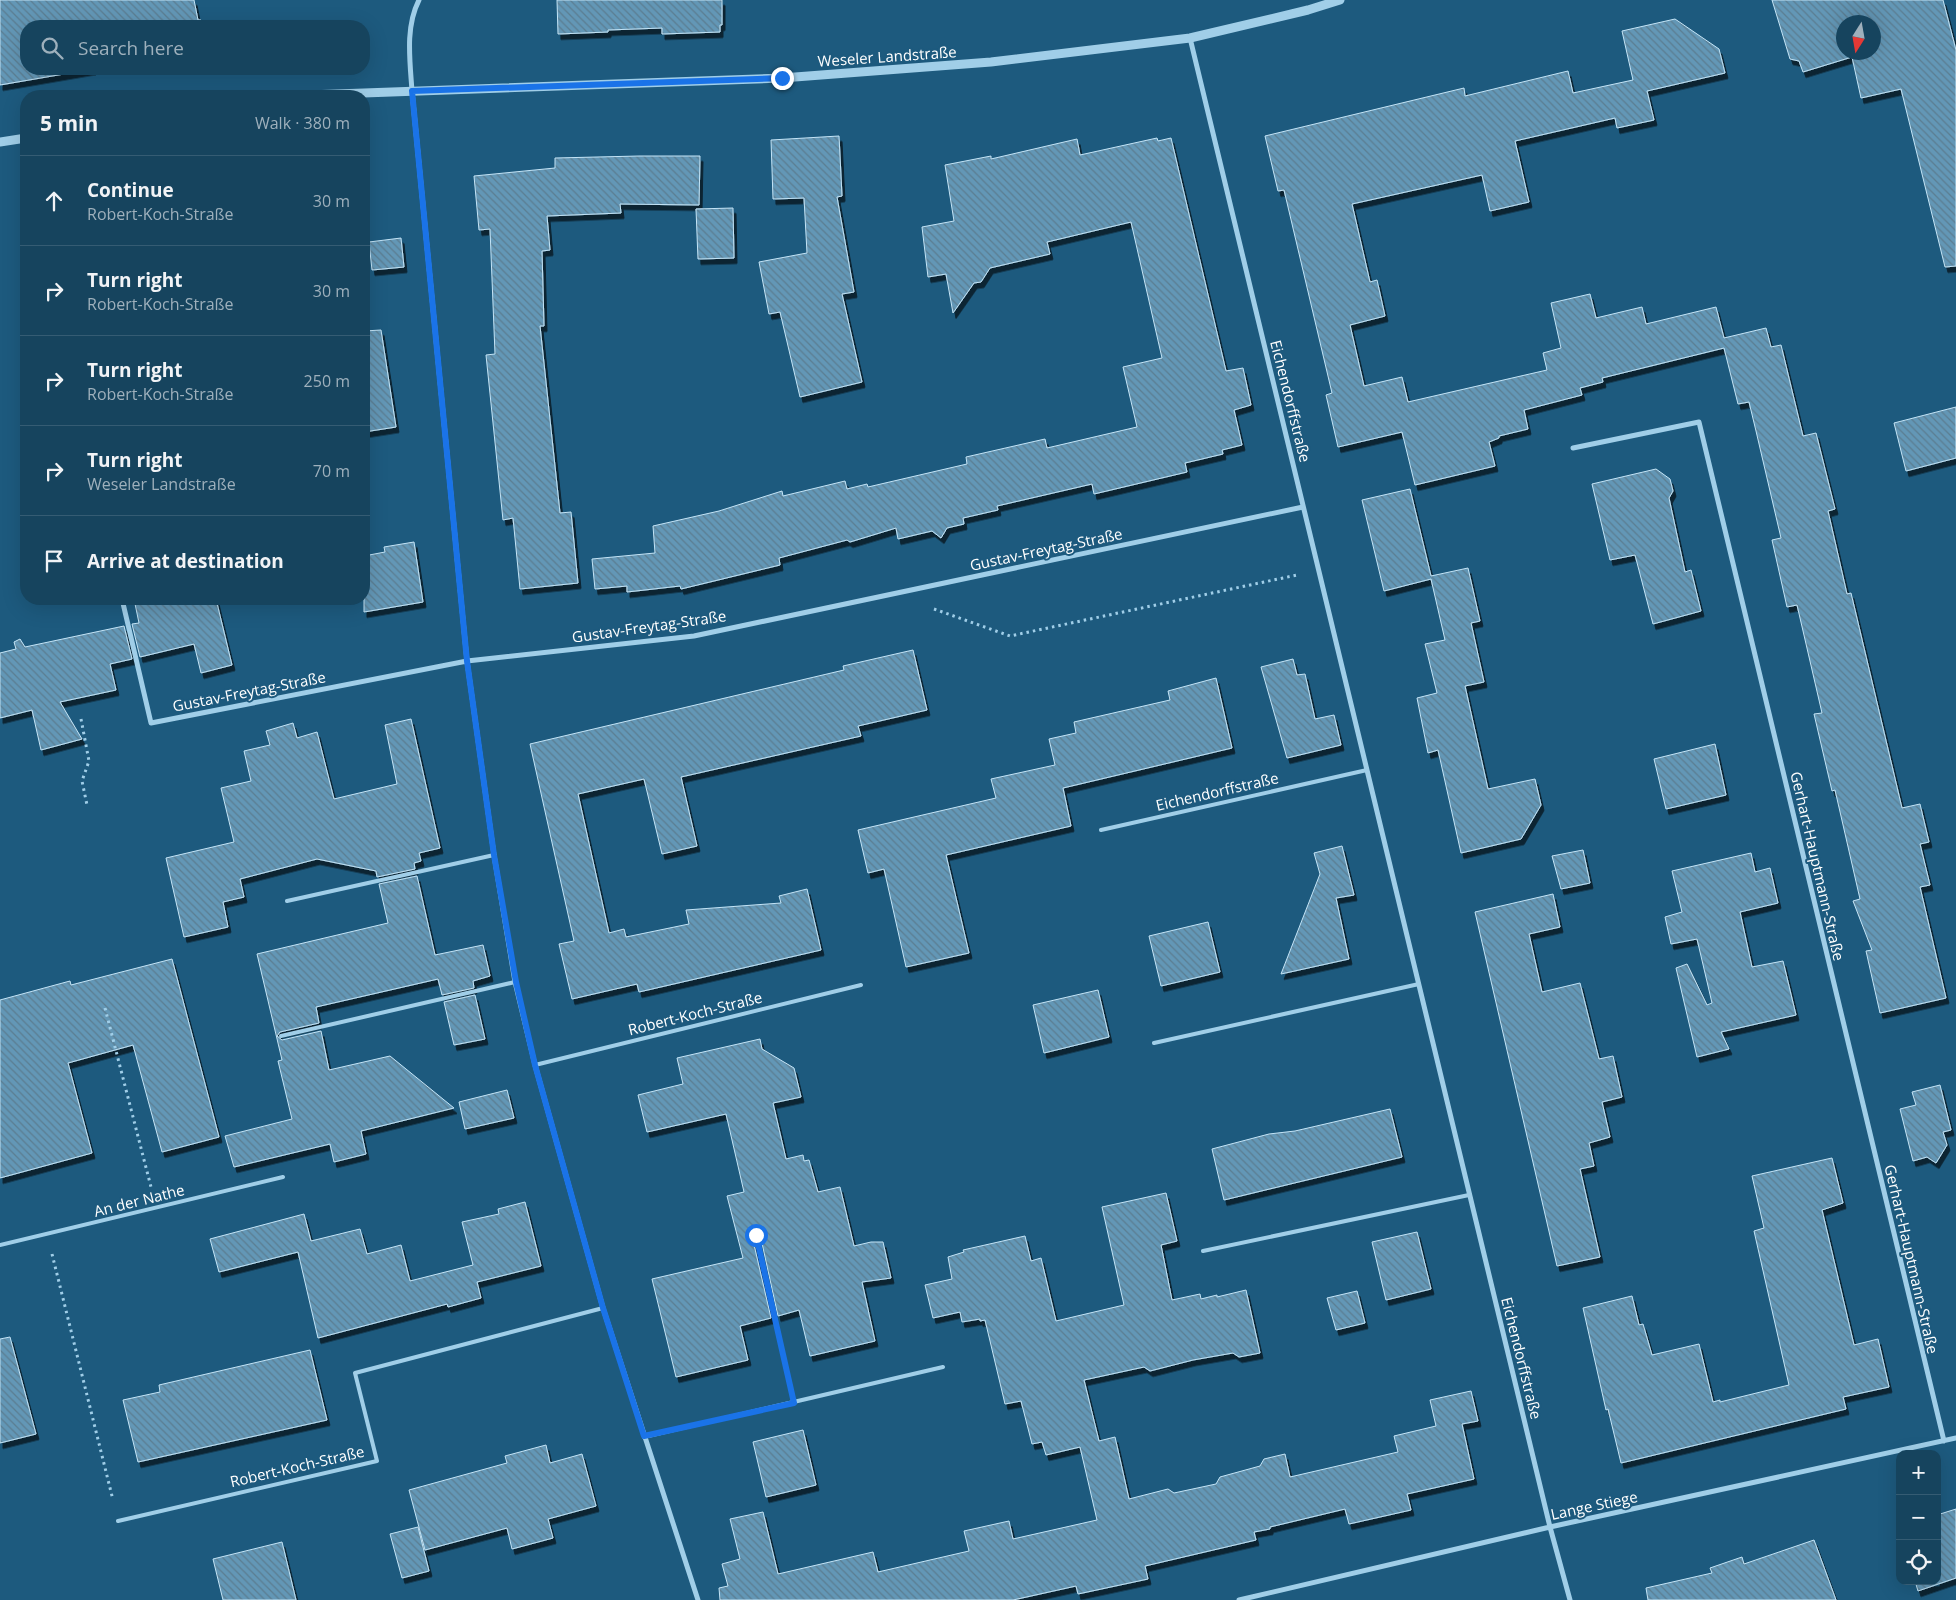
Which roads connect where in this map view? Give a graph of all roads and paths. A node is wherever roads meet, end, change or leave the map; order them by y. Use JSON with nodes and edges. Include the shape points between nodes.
{"nodes":[{"id":1,"x":419,"y":0,"type":"edge"},
{"id":2,"x":1340,"y":0,"type":"edge"},
{"id":3,"x":1190,"y":38,"type":"junction"},
{"id":4,"x":412,"y":91,"type":"junction"},
{"id":5,"x":370,"y":93,"type":"edge"},
{"id":6,"x":20,"y":139,"type":"edge"},
{"id":7,"x":0,"y":142,"type":"edge"},
{"id":8,"x":1572,"y":448,"type":"dead end"},
{"id":9,"x":1303,"y":506,"type":"junction"},
{"id":10,"x":1319,"y":570,"type":"junction"},
{"id":11,"x":894,"y":594,"type":"junction"},
{"id":12,"x":123,"y":605,"type":"edge"},
{"id":13,"x":467,"y":661,"type":"junction"},
{"id":14,"x":81,"y":719,"type":"dead end"},
{"id":15,"x":1367,"y":770,"type":"junction"},
{"id":16,"x":87,"y":805,"type":"dead end"},
{"id":17,"x":1101,"y":830,"type":"dead end"},
{"id":18,"x":494,"y":855,"type":"junction"},
{"id":19,"x":287,"y":901,"type":"dead end"},
{"id":20,"x":516,"y":982,"type":"junction"},
{"id":21,"x":1419,"y":984,"type":"junction"},
{"id":22,"x":861,"y":985,"type":"dead end"},
{"id":23,"x":104,"y":1008,"type":"dead end"},
{"id":24,"x":281,"y":1036,"type":"dead end"},
{"id":25,"x":1154,"y":1043,"type":"dead end"},
{"id":26,"x":535,"y":1065,"type":"junction"},
{"id":27,"x":283,"y":1177,"type":"dead end"},
{"id":28,"x":1469,"y":1194,"type":"junction"},
{"id":29,"x":156,"y":1208,"type":"junction"},
{"id":30,"x":47,"y":1234,"type":"junction"},
{"id":31,"x":756,"y":1235,"type":"dead end"},
{"id":32,"x":0,"y":1245,"type":"edge"},
{"id":33,"x":1202,"y":1251,"type":"dead end"},
{"id":34,"x":603,"y":1308,"type":"junction"},
{"id":35,"x":943,"y":1367,"type":"dead end"},
{"id":36,"x":794,"y":1403,"type":"junction"},
{"id":37,"x":644,"y":1436,"type":"junction"},
{"id":38,"x":1956,"y":1438,"type":"edge"},
{"id":39,"x":1944,"y":1441,"type":"junction"},
{"id":40,"x":118,"y":1521,"type":"joint"},
{"id":41,"x":1550,"y":1527,"type":"junction"},
{"id":42,"x":698,"y":1600,"type":"edge"},
{"id":43,"x":1239,"y":1600,"type":"edge"},
{"id":44,"x":1570,"y":1600,"type":"edge"}],
"edges":[{"from":1,"to":4,"type":"street","via":[[414,11],[409,46]]},
{"from":2,"to":3,"type":"street","name":"Weseler Landstraße"},
{"from":3,"to":4,"type":"street","name":"Weseler Landstraße","via":[[990,62],[782,78]]},
{"from":3,"to":9,"type":"street","name":"Eichendorffstraße"},
{"from":4,"to":5,"type":"street","name":"Weseler Landstraße"},
{"from":4,"to":13,"type":"street"},
{"from":6,"to":7,"type":"street"},
{"from":8,"to":39,"type":"street","name":"Gerhart-Hauptmann-Straße","via":[[1699,422]]},
{"from":9,"to":10,"type":"street","name":"Eichendorffstraße"},
{"from":9,"to":11,"type":"street","name":"Gustav-Freytag-Straße"},
{"from":10,"to":11,"type":"path","via":[[1010,636]]},
{"from":10,"to":15,"type":"street","name":"Eichendorffstraße"},
{"from":11,"to":13,"type":"street","name":"Gustav-Freytag-Straße","via":[[694,636]]},
{"from":12,"to":13,"type":"street","name":"Gustav-Freytag-Straße","via":[[150,723]]},
{"from":13,"to":18,"type":"street"},
{"from":14,"to":16,"type":"path","via":[[89,761],[82,781]]},
{"from":15,"to":17,"type":"lane","name":"Eichendorffstraße"},
{"from":15,"to":21,"type":"street","name":"Eichendorffstraße"},
{"from":18,"to":19,"type":"lane"},
{"from":18,"to":20,"type":"street"},
{"from":20,"to":24,"type":"lane"},
{"from":20,"to":26,"type":"street"},
{"from":21,"to":25,"type":"lane"},
{"from":21,"to":28,"type":"street","name":"Eichendorffstraße"},
{"from":22,"to":26,"type":"lane","name":"Robert-Koch-Straße"},
{"from":23,"to":29,"type":"path"},
{"from":26,"to":34,"type":"street"},
{"from":27,"to":29,"type":"lane","name":"An der Nathe"},
{"from":28,"to":33,"type":"lane"},
{"from":28,"to":41,"type":"street","name":"Eichendorffstraße"},
{"from":29,"to":30,"type":"lane","name":"An der Nathe"},
{"from":30,"to":32,"type":"lane","name":"An der Nathe"},
{"from":30,"to":40,"type":"path"},
{"from":31,"to":36,"type":"lane"},
{"from":34,"to":37,"type":"street"},
{"from":34,"to":40,"type":"lane","name":"Robert-Koch-Straße","via":[[355,1374],[378,1460]]},
{"from":35,"to":36,"type":"lane"},
{"from":36,"to":37,"type":"lane"},
{"from":37,"to":42,"type":"street"},
{"from":38,"to":39,"type":"street","name":"Lange Stiege"},
{"from":39,"to":41,"type":"street","name":"Lange Stiege"},
{"from":41,"to":43,"type":"street","name":"Lange Stiege"},
{"from":41,"to":44,"type":"street","name":"Eichendorffstraße"}]}
